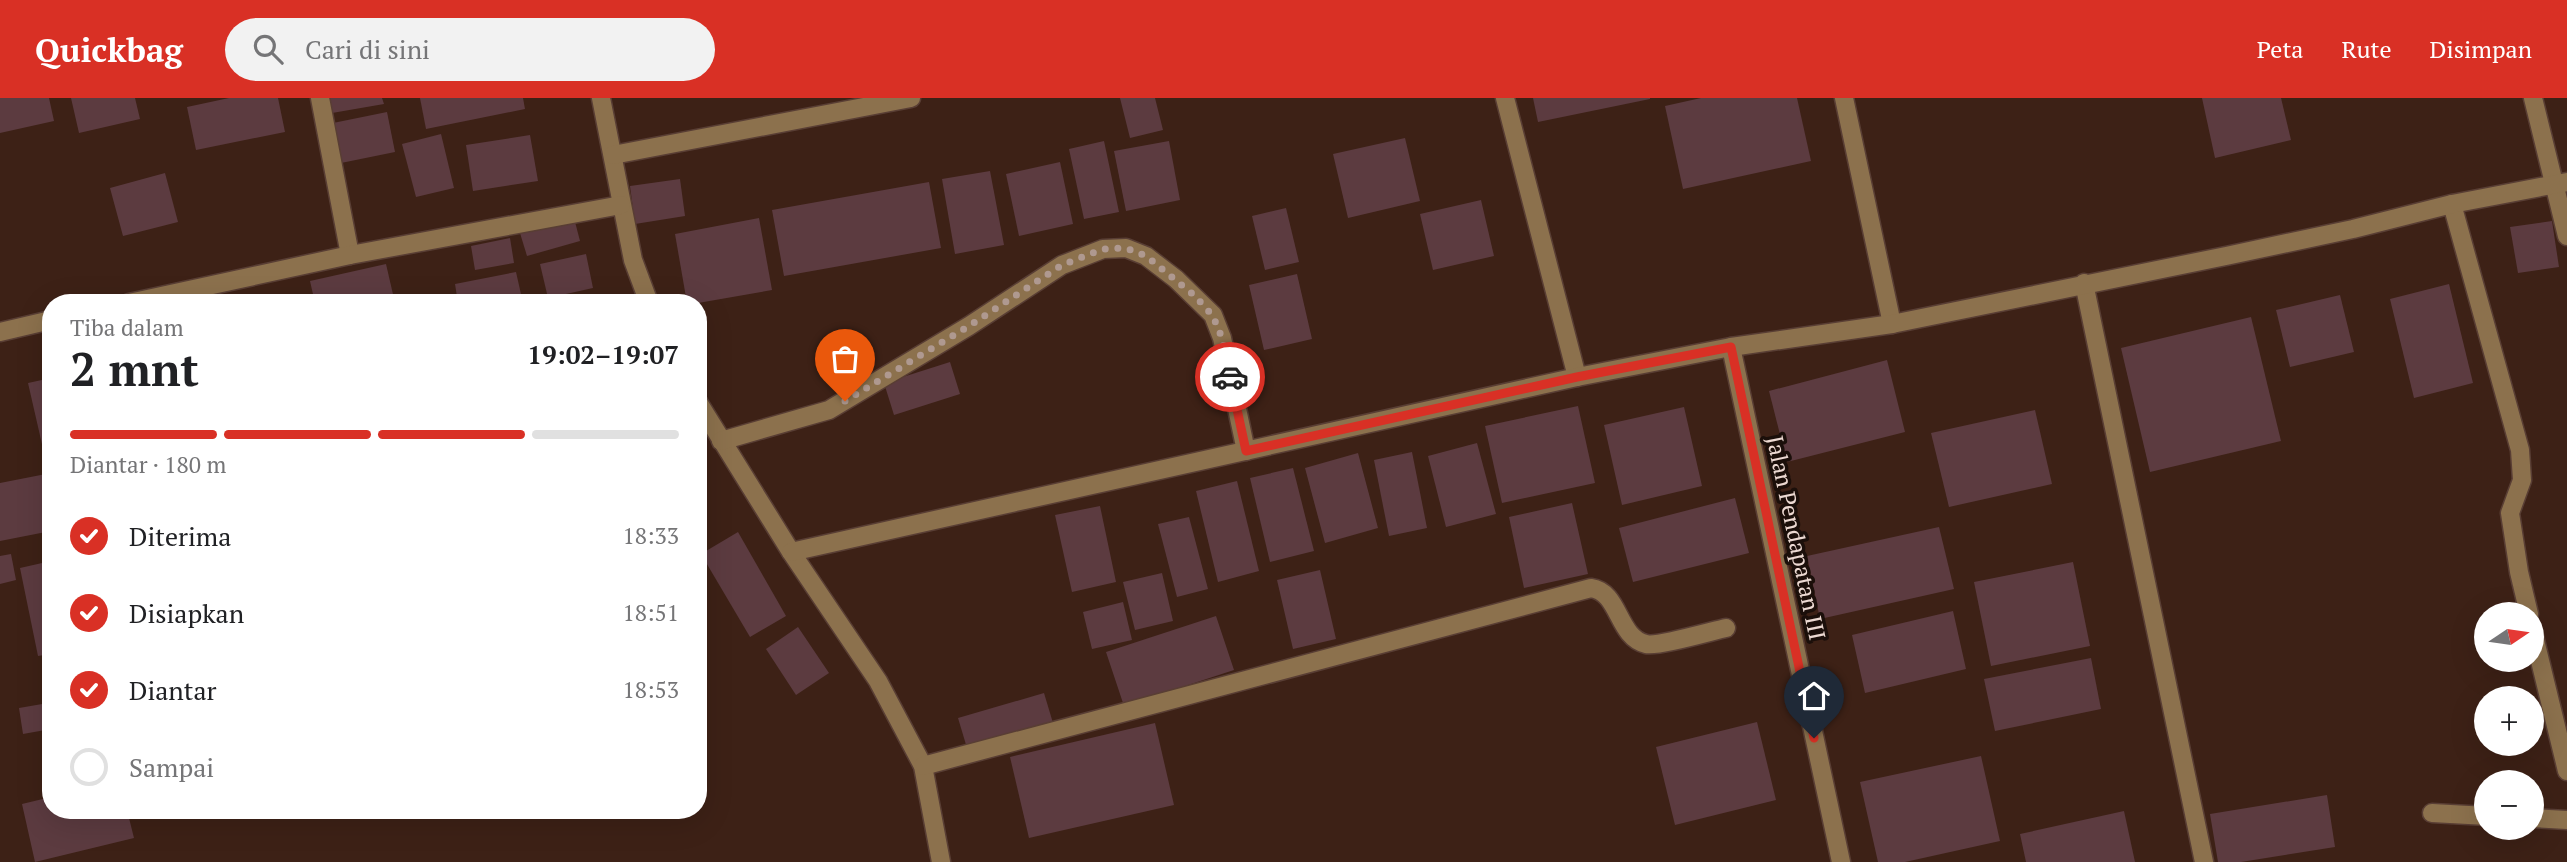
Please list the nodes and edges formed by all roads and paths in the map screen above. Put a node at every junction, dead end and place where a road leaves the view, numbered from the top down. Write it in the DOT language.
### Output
graph roads {
  1 [pos="320,98"];
  2 [pos="601,98"];
  3 [pos="911,98"];
  4 [pos="1505,98"];
  5 [pos="1844,98"];
  6 [pos="2533,98"];
  7 [pos="613,155"];
  8 [pos="2560,183"];
  9 [pos="2452,204"];
  10 [pos="621,205"];
  11 [pos="2567,236"];
  12 [pos="350,256"];
  13 [pos="2084,283"];
  14 [pos="203,294"];
  15 [pos="646,294"];
  16 [pos="42,322"];
  17 [pos="1892,324"];
  18 [pos="0,332"];
  19 [pos="1731,347"];
  20 [pos="1577,377"];
  21 [pos="707,417"];
  22 [pos="721,441"];
  23 [pos="1246,451"];
  24 [pos="791,552"];
  25 [pos="2526,602"];
  26 [pos="1727,628"];
  27 [pos="2543,672"];
  28 [pos="923,766"];
  29 [pos="2567,771"];
  30 [pos="2432,813"];
  31 [pos="2474,815"];
  32 [pos="2544,819"];
  33 [pos="2567,820"];
  34 [pos="941,862"];
  35 [pos="1841,862"];
  36 [pos="2204,862"];
  1 -- 12 [label="street"];
  2 -- 7 [label="street"];
  3 -- 7 [label="street"];
  4 -- 20 [label="street"];
  5 -- 17 [label="street"];
  6 -- 8 [label="street"];
  7 -- 10 [label="street"];
  8 -- 9 [label="street"];
  8 -- 11 [label="street"];
  9 -- 13 [label="street"];
  9 -- 25 [label="street"];
  10 -- 12 [label="street"];
  10 -- 15 [label="street"];
  12 -- 14 [label="street"];
  13 -- 17 [label="street"];
  13 -- 36 [label="street"];
  16 -- 18 [label="street"];
  17 -- 19 [label="street"];
  19 -- 20 [label="street"];
  19 -- 35 [label="street, Jalan Pendapatan III"];
  20 -- 23 [label="street"];
  21 -- 22 [label="street"];
  22 -- 23 [label="street"];
  22 -- 24 [label="street"];
  23 -- 24 [label="street"];
  24 -- 28 [label="street"];
  26 -- 28 [label="street"];
  27 -- 29 [label="street"];
  28 -- 34 [label="street"];
  30 -- 31 [label="street"];
  32 -- 33 [label="street"];
}
